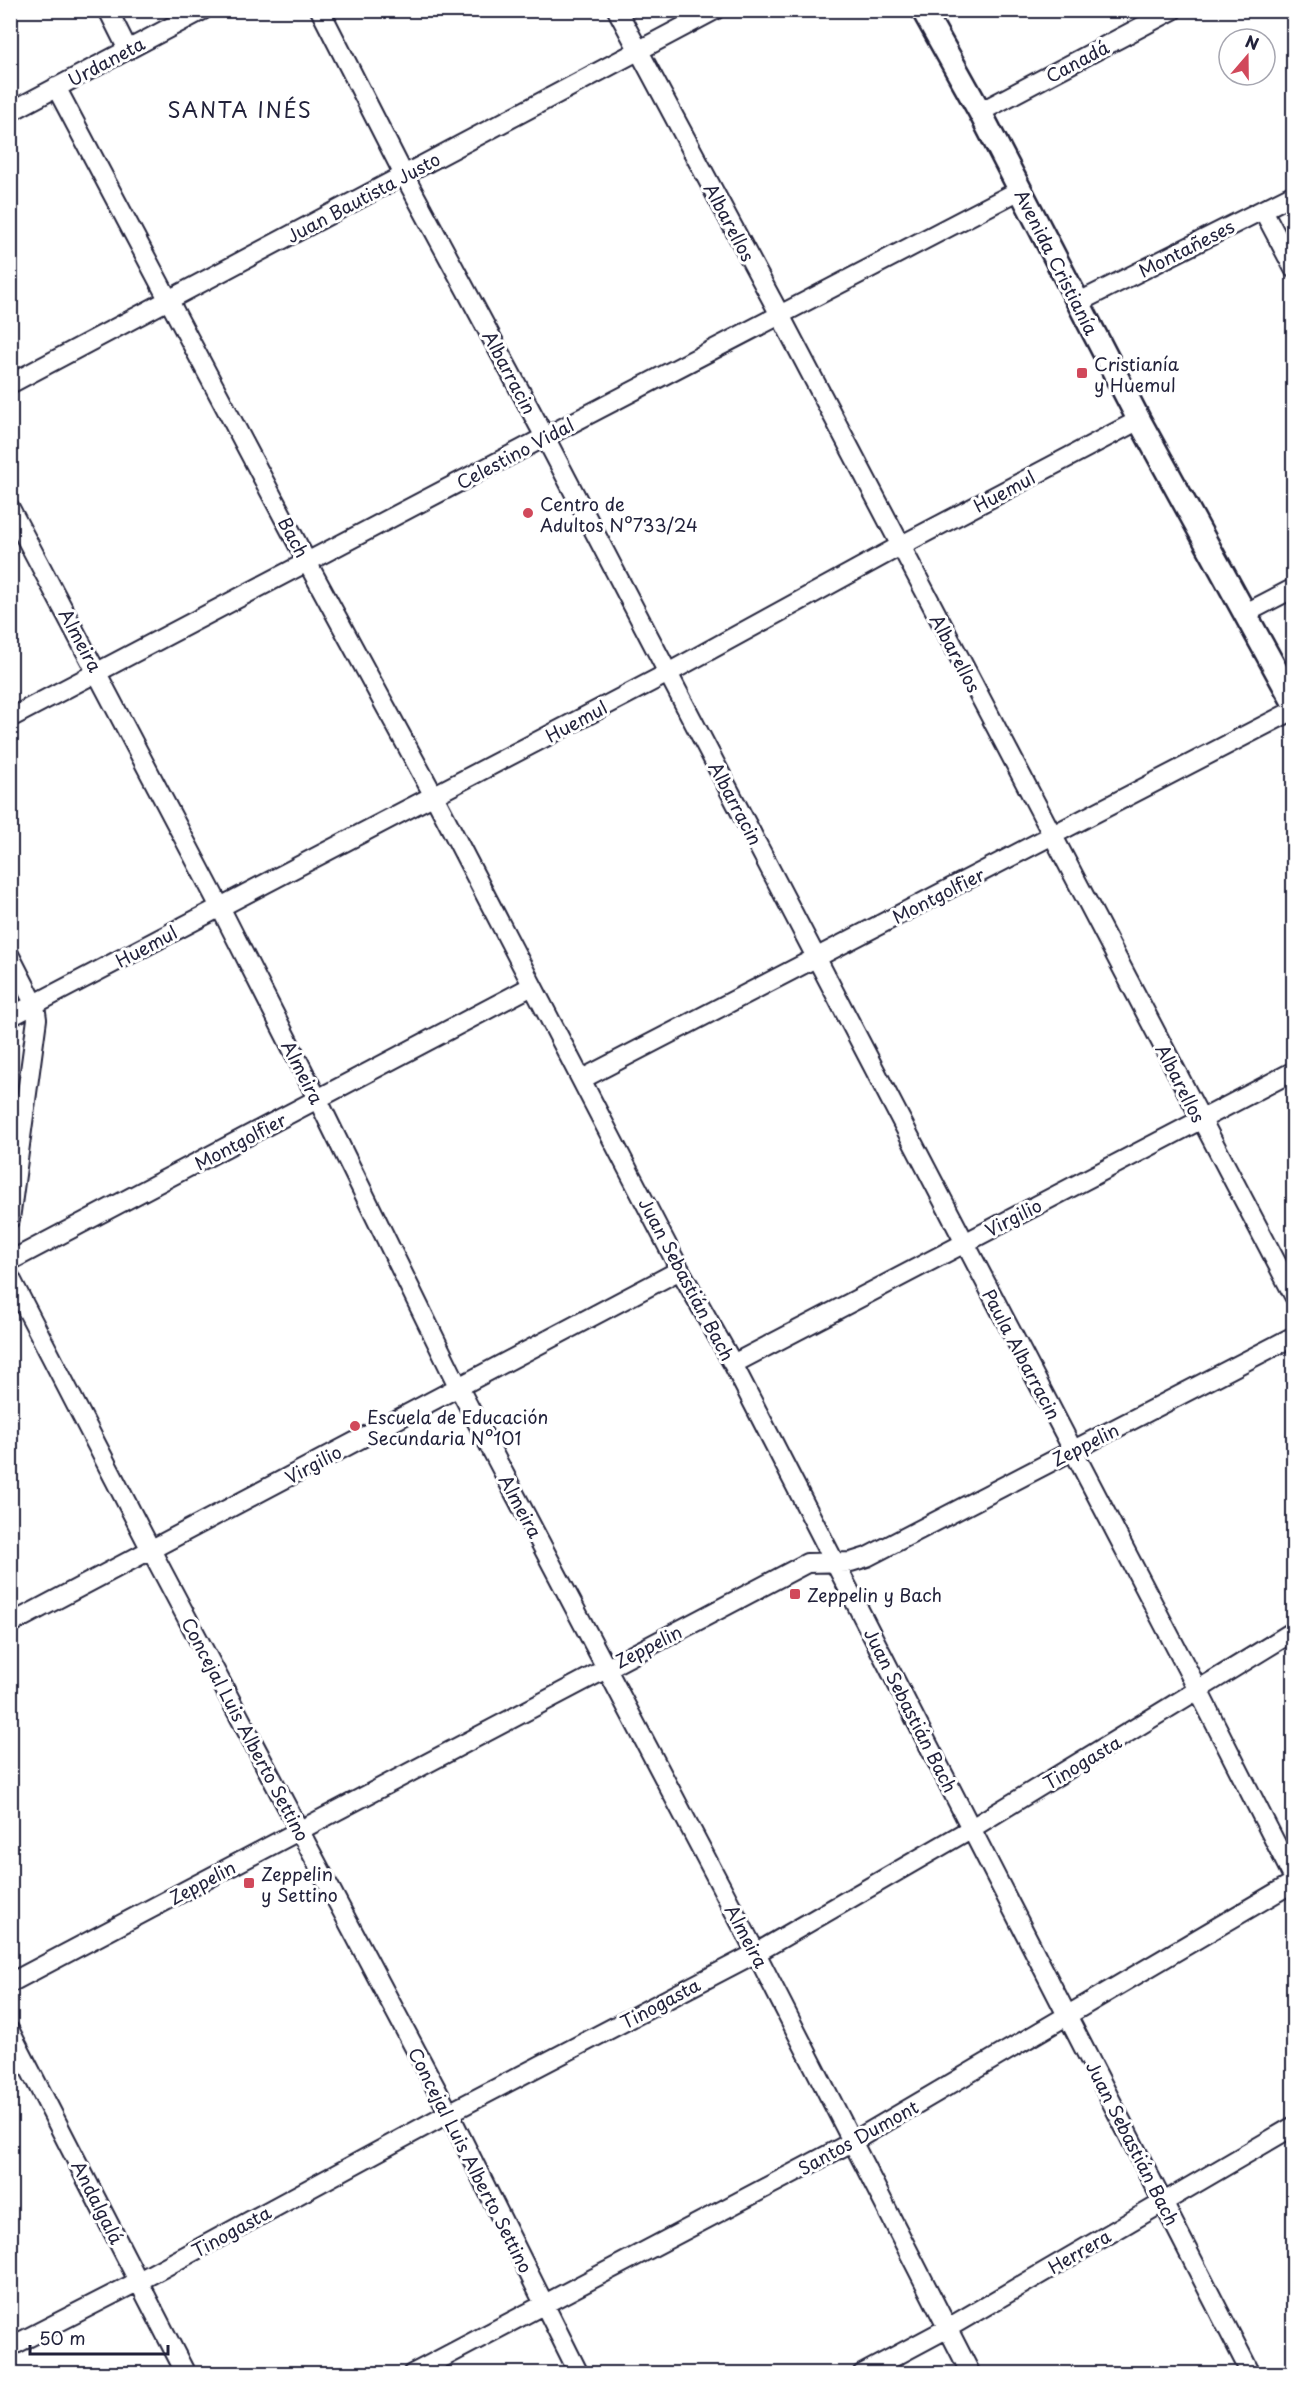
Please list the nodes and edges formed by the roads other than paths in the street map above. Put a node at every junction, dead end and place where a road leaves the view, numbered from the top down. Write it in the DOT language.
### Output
graph roads {
  1 [pos="108,10"];
  2 [pos="203,10"];
  3 [pos="321,10"];
  4 [pos="617,10"];
  5 [pos="716,10"];
  6 [pos="924,10"];
  7 [pos="1173,10"];
  8 [pos="128,50"];
  9 [pos="639,52"];
  10 [pos="56,87"];
  11 [pos="10,112"];
  12 [pos="980,112"];
  13 [pos="404,175"];
  14 [pos="1020,190"];
  15 [pos="1293,194"];
  16 [pos="1263,210"];
  17 [pos="1293,269"];
  18 [pos="170,298"];
  19 [pos="1079,302"];
  20 [pos="780,315"];
  21 [pos="10,384"];
  22 [pos="1139,420"];
  23 [pos="545,437"];
  24 [pos="10,508"];
  25 [pos="900,546"];
  26 [pos="307,562"];
  27 [pos="1293,588"];
  28 [pos="1246,613"];
  29 [pos="98,673"];
  30 [pos="668,673"];
  31 [pos="1293,703"];
  32 [pos="1293,710"];
  33 [pos="10,718"];
  34 [pos="434,796"];
  35 [pos="1053,836"];
  36 [pos="220,907"];
  37 [pos="10,956"];
  38 [pos="817,958"];
  39 [pos="532,986"];
  40 [pos="35,1005"];
  41 [pos="10,1017"];
  42 [pos="1293,1071"];
  43 [pos="582,1079"];
  44 [pos="318,1100"];
  45 [pos="1200,1120"];
  46 [pos="10,1219"];
  47 [pos="963,1242"];
  48 [pos="10,1261"];
  49 [pos="680,1270"];
  50 [pos="10,1277"];
  51 [pos="1293,1296"];
  52 [pos="1293,1336"];
  53 [pos="733,1364"];
  54 [pos="459,1388"];
  55 [pos="1073,1450"];
  56 [pos="151,1550"];
  57 [pos="836,1562"];
  58 [pos="10,1624"];
  59 [pos="1293,1631"];
  60 [pos="606,1668"];
  61 [pos="1198,1690"];
  62 [pos="972,1828"];
  63 [pos="301,1830"];
  64 [pos="1293,1881"];
  65 [pos="756,1953"];
  66 [pos="10,1983"];
  67 [pos="1068,2015"];
  68 [pos="10,2031"];
  69 [pos="449,2113"];
  70 [pos="1293,2126"];
  71 [pos="852,2142"];
  72 [pos="1162,2202"];
  73 [pos="139,2281"];
  74 [pos="544,2304"];
  75 [pos="948,2328"];
  76 [pos="10,2347"];
  77 [pos="186,2373"];
  78 [pos="412,2373"];
  79 [pos="579,2373"];
  80 [pos="862,2373"];
  81 [pos="971,2373"];
  82 [pos="1251,2373"];
  1 -- 8 [label="street"];
  2 -- 8 [label="street, Urdaneta"];
  3 -- 13 [label="street, Albarracin"];
  4 -- 9 [label="street, Albarellos"];
  5 -- 9 [label="street, Juan Bautista Justo"];
  6 -- 12 [label="main road, Avenida Cristianía"];
  7 -- 12 [label="street, Canadá"];
  8 -- 10 [label="street, Urdaneta"];
  9 -- 13 [label="street, Juan Bautista Justo"];
  9 -- 20 [label="street, Albarellos"];
  10 -- 11 [label="street, Urdaneta"];
  10 -- 18 [label="street, Bach"];
  12 -- 14 [label="main road, Avenida Cristianía"];
  13 -- 18 [label="street, Juan Bautista Justo"];
  13 -- 23 [label="street, Albarracin"];
  14 -- 19 [label="main road, Avenida Cristianía"];
  14 -- 20 [label="street, Celestino Vidal"];
  15 -- 16 [label="street, Montañeses"];
  16 -- 17 [label="street"];
  16 -- 19 [label="street, Montañeses"];
  18 -- 21 [label="street, Juan Bautista Justo"];
  18 -- 26 [label="street, Bach"];
  19 -- 22 [label="main road, Avenida Cristianía"];
  20 -- 23 [label="street, Celestino Vidal"];
  20 -- 25 [label="street, Albarellos"];
  22 -- 25 [label="street, Huemul"];
  22 -- 28 [label="main road, Avenida Cristianía"];
  23 -- 26 [label="street, Celestino Vidal"];
  23 -- 30 [label="street, Albarracin"];
  24 -- 29 [label="street, Almeira"];
  25 -- 30 [label="street, Huemul"];
  25 -- 35 [label="street, Albarellos"];
  26 -- 29 [label="street, Celestino Vidal"];
  26 -- 34 [label="street, Bach"];
  27 -- 28 [label="street"];
  28 -- 31 [label="main road, Avenida Cristianía"];
  29 -- 33 [label="street, Celestino Vidal"];
  29 -- 36 [label="street, Almeira"];
  30 -- 34 [label="street, Huemul"];
  30 -- 38 [label="street, Albarracin"];
  32 -- 35 [label="street, Montgolfier"];
  34 -- 36 [label="street, Huemul"];
  34 -- 39 [label="street, Bach"];
  35 -- 38 [label="street, Montgolfier"];
  35 -- 45 [label="street, Albarellos"];
  36 -- 40 [label="street, Huemul"];
  36 -- 44 [label="street, Almeira"];
  37 -- 40 [label="street"];
  38 -- 43 [label="street, Montgolfier"];
  38 -- 47 [label="street, Paula Albarracin"];
  39 -- 43 [label="street, Juan Sebastián Bach"];
  39 -- 44 [label="street, Montgolfier"];
  40 -- 41 [label="street, Huemul"];
  40 -- 46 [label="street"];
  42 -- 45 [label="street, Virgilio"];
  43 -- 49 [label="street, Juan Sebastián Bach"];
  44 -- 48 [label="street, Montgolfier"];
  44 -- 54 [label="street, Almeira"];
  45 -- 47 [label="street, Virgilio"];
  45 -- 51 [label="street, Albarellos"];
  47 -- 53 [label="street, Virgilio"];
  47 -- 55 [label="street, Paula Albarracin"];
  49 -- 53 [label="street, Juan Sebastián Bach"];
  49 -- 54 [label="street, Virgilio"];
  50 -- 56 [label="street, Concejal Luis Alberto Settino"];
  52 -- 55 [label="street, Zeppelin"];
  53 -- 57 [label="street, Juan Sebastián Bach"];
  54 -- 56 [label="street, Virgilio"];
  54 -- 60 [label="street, Almeira"];
  55 -- 57 [label="street, Zeppelin"];
  55 -- 61 [label="street, Paula Albarracin"];
  56 -- 58 [label="street, Virgilio"];
  56 -- 63 [label="street, Concejal Luis Alberto Settino"];
  57 -- 60 [label="street, Zeppelin"];
  57 -- 62 [label="street, Juan Sebastián Bach"];
  59 -- 61 [label="street, Tinogasta"];
  60 -- 63 [label="street, Zeppelin"];
  60 -- 65 [label="street, Almeira"];
  61 -- 62 [label="street, Tinogasta"];
  61 -- 64 [label="street, Paula Albarracin"];
  62 -- 65 [label="street, Tinogasta"];
  62 -- 67 [label="street, Juan Sebastián Bach"];
  63 -- 66 [label="street, Zeppelin"];
  63 -- 69 [label="street, Concejal Luis Alberto Settino"];
  64 -- 67 [label="street, Santos Dumont"];
  65 -- 69 [label="street, Tinogasta"];
  65 -- 71 [label="street, Almeira"];
  67 -- 71 [label="street, Santos Dumont"];
  67 -- 72 [label="street, Juan Sebastián Bach"];
  68 -- 73 [label="street, Andalgalá"];
  69 -- 73 [label="street, Tinogasta"];
  69 -- 74 [label="street, Concejal Luis Alberto Settino"];
  70 -- 72 [label="street, Herrera"];
  71 -- 74 [label="street, Santos Dumont"];
  71 -- 75 [label="street, Almeira"];
  72 -- 75 [label="street, Herrera"];
  72 -- 82 [label="street, Juan Sebastián Bach"];
  73 -- 76 [label="street, Tinogasta"];
  73 -- 77 [label="street, Andalgalá"];
  74 -- 78 [label="street, Santos Dumont"];
  74 -- 79 [label="street, Concejal Luis Alberto Settino"];
  75 -- 80 [label="street, Herrera"];
  75 -- 81 [label="street, Almeira"];
}
